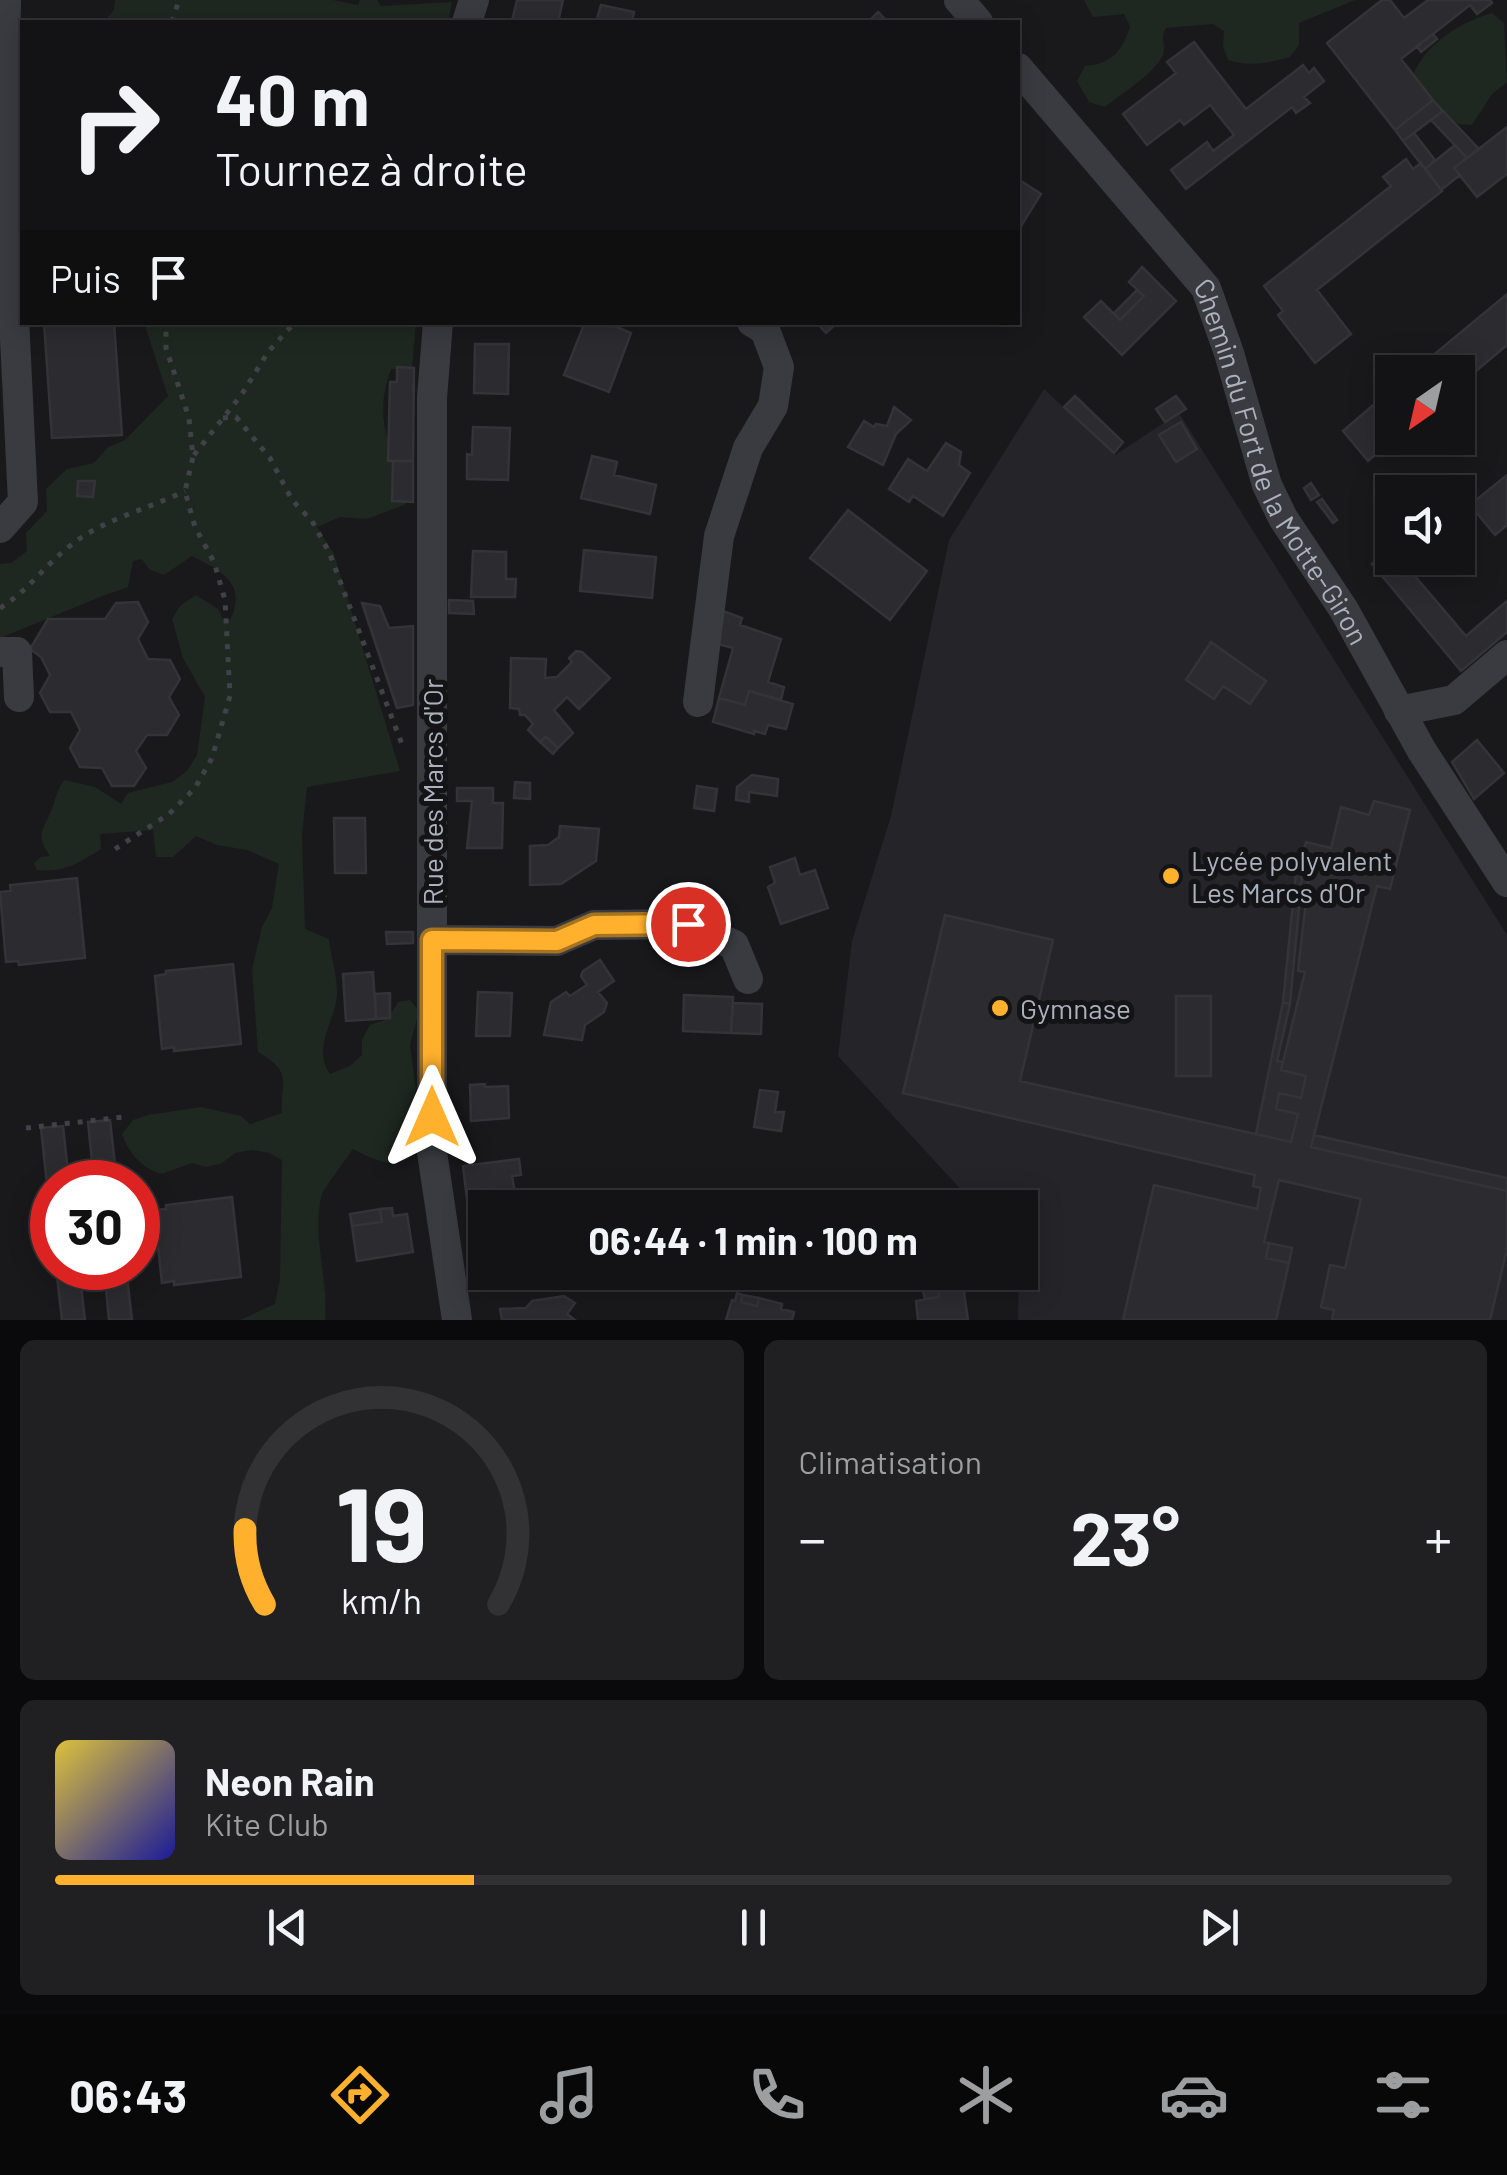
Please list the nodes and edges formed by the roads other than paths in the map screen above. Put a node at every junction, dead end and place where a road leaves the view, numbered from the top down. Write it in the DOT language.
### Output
graph roads {
  1 [pos="6,0"];
  2 [pos="959,0"];
  3 [pos="976,20"];
  4 [pos="1020,70"];
  5 [pos="438,325"];
  6 [pos="757,325"];
  7 [pos="0,528"];
  8 [pos="0,652"];
  9 [pos="1507,655"];
  10 [pos="19,697"];
  11 [pos="698,702"];
  12 [pos="1399,711"];
  13 [pos="1507,882"];
  14 [pos="432,940"];
  15 [pos="748,979"];
  16 [pos="457,1320"];
  1 -- 7 [label="street"];
  2 -- 3 [label="street"];
  4 -- 12 [label="street, Chemin du Fort de la Motte-Giron"];
  5 -- 14 [label="street, Rue des Marcs d'Or"];
  6 -- 11 [label="street"];
  8 -- 10 [label="street"];
  9 -- 12 [label="street"];
  12 -- 13 [label="street, Chemin du Fort de la Motte-Giron"];
  14 -- 15 [label="street"];
  14 -- 16 [label="street, Rue des Marcs d'Or"];
}
